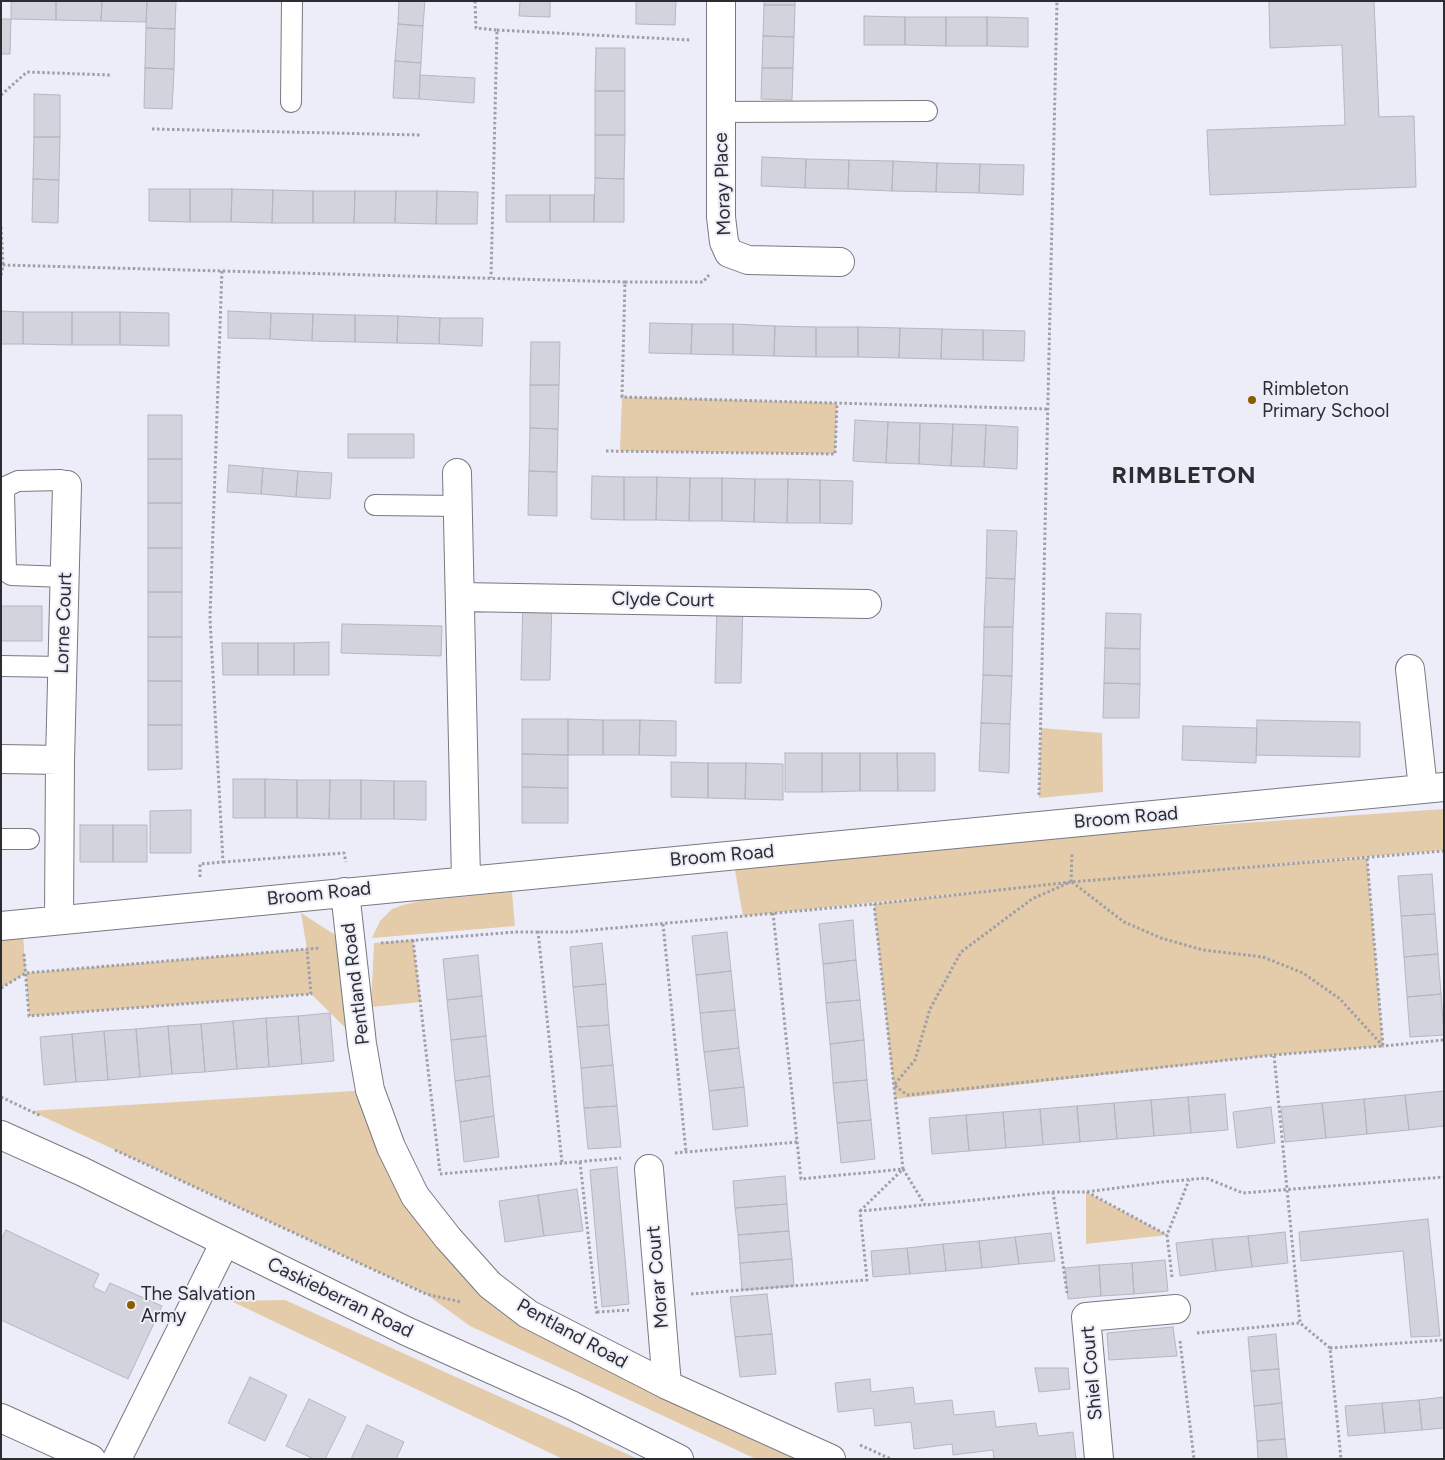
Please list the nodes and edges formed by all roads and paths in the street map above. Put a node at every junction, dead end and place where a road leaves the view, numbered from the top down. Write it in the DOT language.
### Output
graph roads {
  1 [pos="292,1"];
  2 [pos="475,1"];
  3 [pos="722,1"];
  4 [pos="1057,1"];
  5 [pos="497,30"];
  6 [pos="721,41"];
  7 [pos="110,75"];
  8 [pos="1,95"];
  9 [pos="291,102"];
  10 [pos="927,111"];
  11 [pos="721,112"];
  12 [pos="152,129"];
  13 [pos="421,135"];
  14 [pos="1,227"];
  15 [pos="729,252"];
  16 [pos="840,262"];
  17 [pos="2,264"];
  18 [pos="222,269"];
  19 [pos="2,274"];
  20 [pos="491,278"];
  21 [pos="625,282"];
  22 [pos="837,404"];
  23 [pos="1048,409"];
  24 [pos="606,451"];
  25 [pos="457,473"];
  26 [pos="67,485"];
  27 [pos="375,505"];
  28 [pos="459,506"];
  29 [pos="65,577"];
  30 [pos="460,597"];
  31 [pos="867,604"];
  32 [pos="1,666"];
  33 [pos="62,667"];
  34 [pos="1410,669"];
  35 [pos="1,759"];
  36 [pos="60,760"];
  37 [pos="1433,788"];
  38 [pos="1039,826"];
  39 [pos="1,839"];
  40 [pos="29,839"];
  41 [pos="1444,851"];
  42 [pos="1368,858"];
  43 [pos="223,862"];
  44 [pos="466,880"];
  45 [pos="1071,882"];
  46 [pos="347,891"];
  47 [pos="874,904"];
  48 [pos="201,905"];
  49 [pos="773,914"];
  50 [pos="59,919"];
  51 [pos="12,924"];
  52 [pos="663,924"];
  53 [pos="538,931"];
  54 [pos="413,940"];
  55 [pos="351,945"];
  56 [pos="307,949"];
  57 [pos="26,973"];
  58 [pos="1,988"];
  59 [pos="1444,1040"];
  60 [pos="1383,1046"];
  61 [pos="1274,1055"];
  62 [pos="894,1085"];
  63 [pos="1,1097"];
  64 [pos="49,1119"];
  65 [pos="1,1135"];
  66 [pos="111,1148"];
  67 [pos="686,1152"];
  68 [pos="580,1162"];
  69 [pos="562,1163"];
  70 [pos="903,1168"];
  71 [pos="649,1170"];
  72 [pos="1444,1178"];
  73 [pos="441,1183"];
  74 [pos="1286,1190"];
  75 [pos="1086,1192"];
  76 [pos="925,1204"];
  77 [pos="860,1211"];
  78 [pos="1167,1235"];
  79 [pos="225,1242"];
  80 [pos="687,1295"];
  81 [pos="470,1304"];
  82 [pos="1176,1309"];
  83 [pos="598,1319"];
  84 [pos="1300,1323"];
  85 [pos="1188,1334"];
  86 [pos="1444,1340"];
  87 [pos="1330,1348"];
  88 [pos="667,1385"];
  89 [pos="1,1418"];
  90 [pos="855,1443"];
  91 [pos="91,1459"];
  92 [pos="117,1459"];
  93 [pos="680,1459"];
  94 [pos="832,1459"];
  95 [pos="891,1459"];
  96 [pos="1100,1459"];
  97 [pos="1341,1459"];
  1 -- 9 [label="lane"];
  2 -- 5 [label="path"];
  3 -- 6 [label="street, Moray Place"];
  4 -- 23 [label="path"];
  5 -- 6 [label="path"];
  5 -- 20 [label="path"];
  6 -- 11 [label="street, Moray Place"];
  7 -- 8 [label="path"];
  10 -- 11 [label="lane"];
  11 -- 15 [label="street, Moray Place"];
  12 -- 13 [label="path"];
  14 -- 17 [label="path"];
  15 -- 16 [label="street, Moray Place"];
  15 -- 21 [label="path"];
  17 -- 18 [label="path"];
  17 -- 19 [label="path"];
  18 -- 20 [label="path"];
  18 -- 43 [label="path"];
  20 -- 21 [label="path"];
  21 -- 22 [label="path"];
  22 -- 23 [label="path"];
  22 -- 24 [label="path"];
  23 -- 38 [label="path"];
  25 -- 28 [label="street"];
  26 -- 29 [label="street, Lorne Court"];
  26 -- 29 [label="lane"];
  27 -- 28 [label="lane"];
  28 -- 30 [label="street"];
  29 -- 33 [label="street, Lorne Court"];
  30 -- 31 [label="street, Clyde Court"];
  30 -- 44 [label="street"];
  32 -- 33 [label="lane"];
  33 -- 36 [label="street, Lorne Court"];
  34 -- 37 [label="street"];
  35 -- 36 [label="street"];
  36 -- 50 [label="street, Lorne Court"];
  37 -- 38 [label="street, Broom Road"];
  38 -- 44 [label="street, Broom Road"];
  39 -- 40 [label="lane"];
  41 -- 42 [label="path"];
  42 -- 45 [label="path"];
  42 -- 60 [label="path"];
  43 -- 46 [label="path"];
  43 -- 48 [label="path"];
  44 -- 46 [label="street, Broom Road"];
  45 -- 47 [label="path"];
  45 -- 60 [label="path"];
  45 -- 62 [label="path"];
  46 -- 48 [label="street, Broom Road"];
  46 -- 55 [label="street, Pentland Road"];
  47 -- 49 [label="path"];
  47 -- 62 [label="path"];
  48 -- 50 [label="street, Broom Road"];
  49 -- 52 [label="path"];
  49 -- 70 [label="path"];
  50 -- 51 [label="street, Broom Road"];
  51 -- 57 [label="path"];
  52 -- 53 [label="path"];
  52 -- 67 [label="path"];
  53 -- 54 [label="path"];
  53 -- 69 [label="path"];
  54 -- 55 [label="path"];
  54 -- 73 [label="path"];
  55 -- 56 [label="path"];
  55 -- 88 [label="street, Pentland Road"];
  56 -- 57 [label="path"];
  56 -- 57 [label="path"];
  57 -- 58 [label="path"];
  59 -- 60 [label="path"];
  60 -- 61 [label="path"];
  61 -- 62 [label="path"];
  61 -- 74 [label="path"];
  62 -- 70 [label="path"];
  63 -- 64 [label="path"];
  65 -- 79 [label="street, Caskieberran Road"];
  66 -- 81 [label="path"];
  68 -- 83 [label="path"];
  70 -- 76 [label="path"];
  70 -- 77 [label="path"];
  71 -- 88 [label="street, Morar Court"];
  72 -- 74 [label="path"];
  74 -- 75 [label="path"];
  74 -- 84 [label="path"];
  75 -- 76 [label="path"];
  75 -- 78 [label="path"];
  76 -- 77 [label="path"];
  77 -- 80 [label="path"];
  79 -- 92 [label="street"];
  79 -- 93 [label="street, Caskieberran Road"];
  82 -- 96 [label="street, Shiel Court"];
  84 -- 85 [label="path"];
  84 -- 87 [label="path"];
  86 -- 87 [label="path"];
  87 -- 97 [label="path"];
  88 -- 94 [label="street, Pentland Road"];
  89 -- 91 [label="street"];
  90 -- 95 [label="path"];
}
